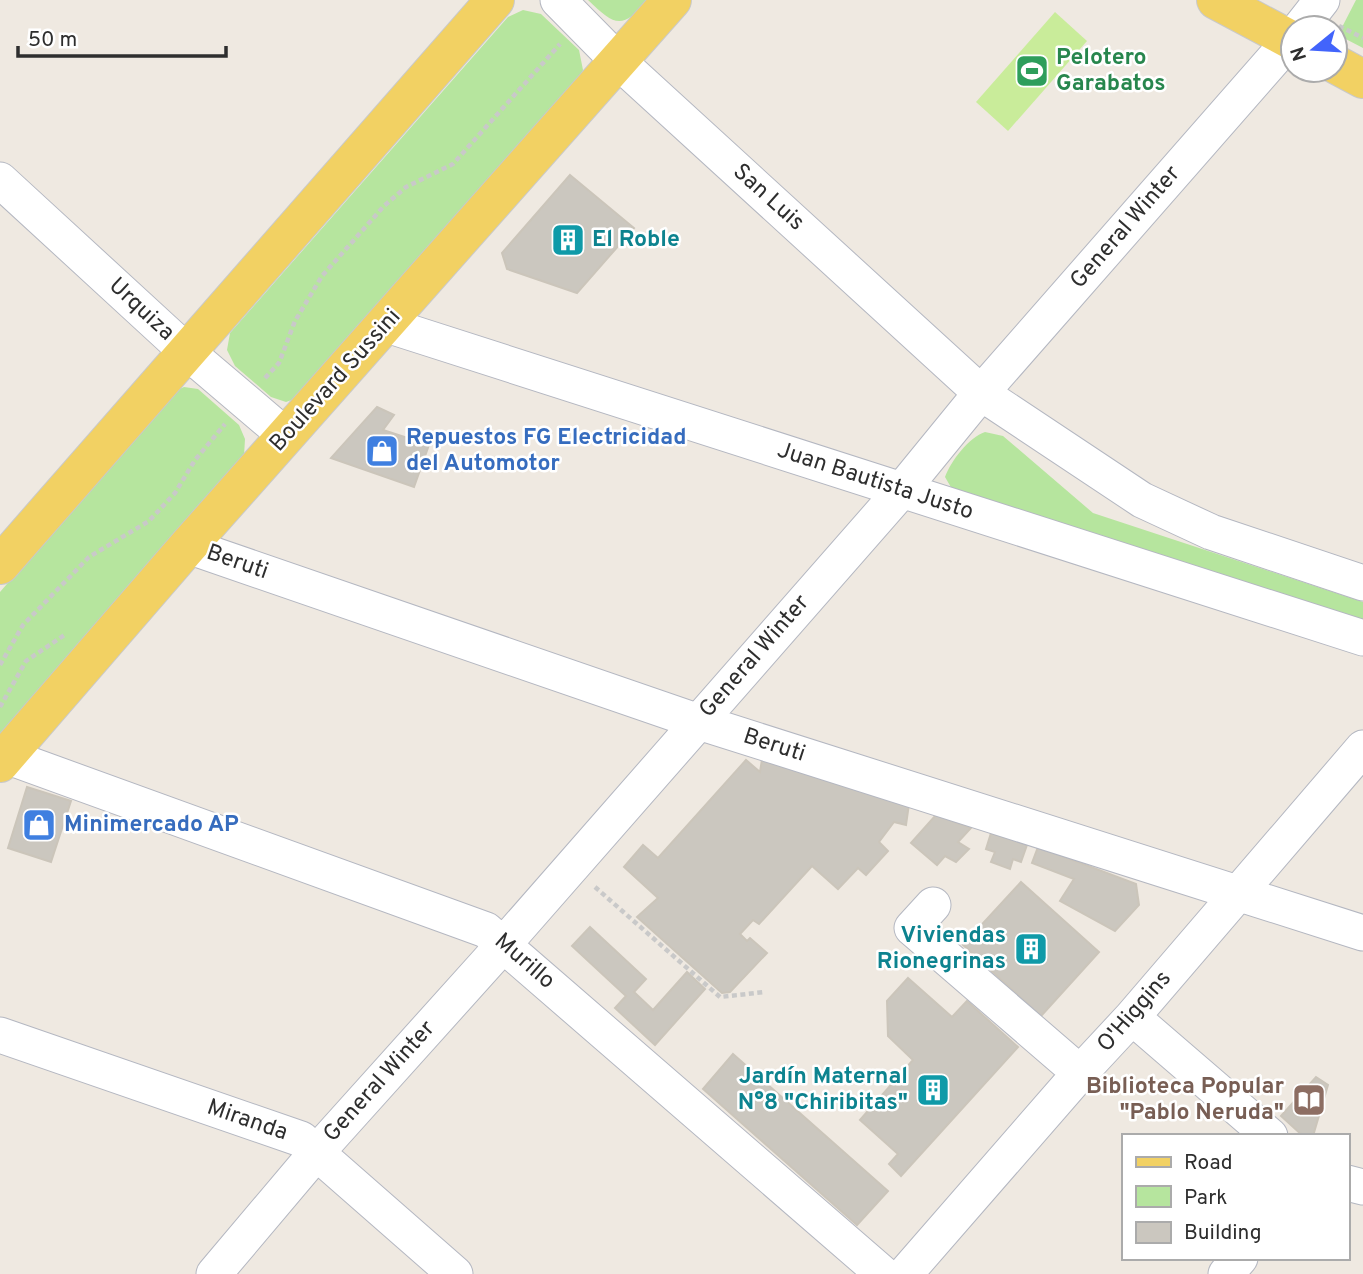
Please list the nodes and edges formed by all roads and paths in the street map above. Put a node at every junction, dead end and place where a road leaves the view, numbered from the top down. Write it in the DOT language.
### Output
graph roads {
  1 [pos="495,0"];
  2 [pos="672,0"];
  3 [pos="1216,0"];
  4 [pos="1322,0"];
  5 [pos="568,11"];
  6 [pos="1311,14"];
  7 [pos="1279,30"];
  8 [pos="1279,54"];
  9 [pos="619,62"];
  10 [pos="0,180"];
  11 [pos="387,325"];
  12 [pos="186,351"];
  13 [pos="981,393"];
  14 [pos="244,401"];
  15 [pos="286,436"];
  16 [pos="901,491"];
  17 [pos="188,547"];
  18 [pos="0,565"];
  19 [pos="1363,583"];
  20 [pos="1363,638"];
  21 [pos="0,666"];
  22 [pos="699,722"];
  23 [pos="1363,748"];
  24 [pos="3,760"];
  25 [pos="571,866"];
  26 [pos="1237,893"];
  27 [pos="933,905"];
  28 [pos="1363,933"];
  29 [pos="504,944"];
  30 [pos="765,992"];
  31 [pos="1132,1017"];
  32 [pos="0,1035"];
  33 [pos="1080,1073"];
  34 [pos="1268,1134"];
  35 [pos="317,1152"];
  36 [pos="1238,1260"];
  37 [pos="214,1274"];
  38 [pos="455,1274"];
  39 [pos="883,1274"];
  40 [pos="905,1274"];
  41 [pos="1226,1274"];
  1 -- 12 [label="main road"];
  2 -- 9 [label="main road, Boulevard Sussini"];
  3 -- 7 [label="main road"];
  4 -- 6 [label="street, General Winter"];
  5 -- 9 [label="street, San Luis"];
  5 -- 14 [label="path"];
  8 -- 13 [label="street, General Winter"];
  9 -- 11 [label="main road, Boulevard Sussini"];
  9 -- 13 [label="street, San Luis"];
  10 -- 12 [label="street, Urquiza"];
  11 -- 15 [label="main road, Boulevard Sussini"];
  11 -- 16 [label="street, Juan Bautista Justo"];
  12 -- 14 [label="street, Urquiza"];
  12 -- 18 [label="main road"];
  13 -- 16 [label="street, General Winter"];
  13 -- 19 [label="street"];
  14 -- 15 [label="street, Urquiza"];
  14 -- 21 [label="path"];
  15 -- 17 [label="main road, Boulevard Sussini"];
  16 -- 20 [label="street, Juan Bautista Justo"];
  16 -- 22 [label="street, General Winter"];
  17 -- 22 [label="street, Beruti"];
  17 -- 24 [label="main road, Boulevard Sussini"];
  22 -- 25 [label="street, General Winter"];
  22 -- 26 [label="street, Beruti"];
  23 -- 26 [label="street, O'Higgins"];
  24 -- 29 [label="street, Murillo"];
  25 -- 29 [label="street, General Winter"];
  25 -- 30 [label="path"];
  26 -- 28 [label="street, Beruti"];
  26 -- 31 [label="street, O'Higgins"];
  27 -- 33 [label="street"];
  29 -- 35 [label="street, General Winter"];
  29 -- 39 [label="street, Murillo"];
  31 -- 33 [label="street, O'Higgins"];
  31 -- 34 [label="street"];
  32 -- 35 [label="street, Miranda"];
  33 -- 40 [label="street, O'Higgins"];
  35 -- 37 [label="street, General Winter"];
  35 -- 38 [label="street, Miranda"];
  36 -- 41 [label="street"];
}
